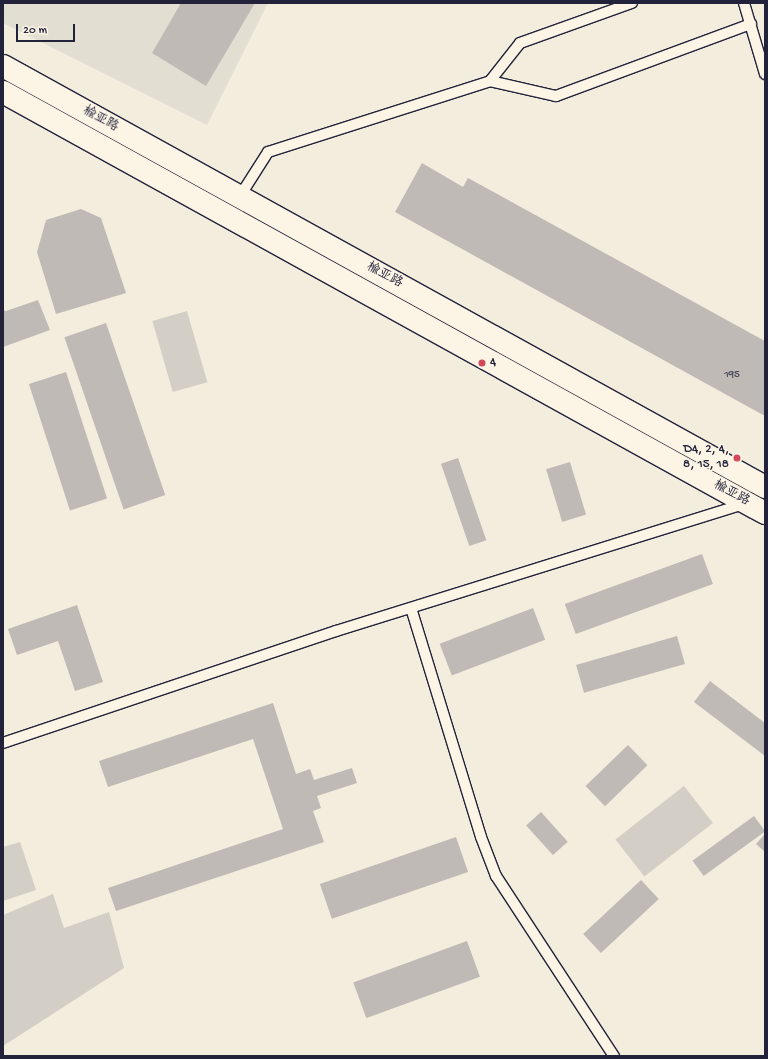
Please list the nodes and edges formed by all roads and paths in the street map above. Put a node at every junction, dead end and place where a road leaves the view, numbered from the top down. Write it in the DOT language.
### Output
graph roads {
  1 [pos="632,3"];
  2 [pos="744,3"];
  3 [pos="751,24"];
  4 [pos="3,66"];
  5 [pos="765,74"];
  6 [pos="490,81"];
  7 [pos="3,92"];
  8 [pos="240,196"];
  9 [pos="765,487"];
  10 [pos="756,508"];
  11 [pos="411,608"];
  12 [pos="3,743"];
  13 [pos="614,1056"];
  1 -- 6 [label="lane"];
  2 -- 3 [label="lane"];
  3 -- 5 [label="lane"];
  3 -- 6 [label="lane"];
  4 -- 8 [label="highway, 榆亚路"];
  6 -- 8 [label="lane"];
  7 -- 10 [label="highway, 榆亚路"];
  8 -- 9 [label="highway, 榆亚路"];
  10 -- 11 [label="lane"];
  11 -- 12 [label="lane"];
  11 -- 13 [label="lane"];
}
